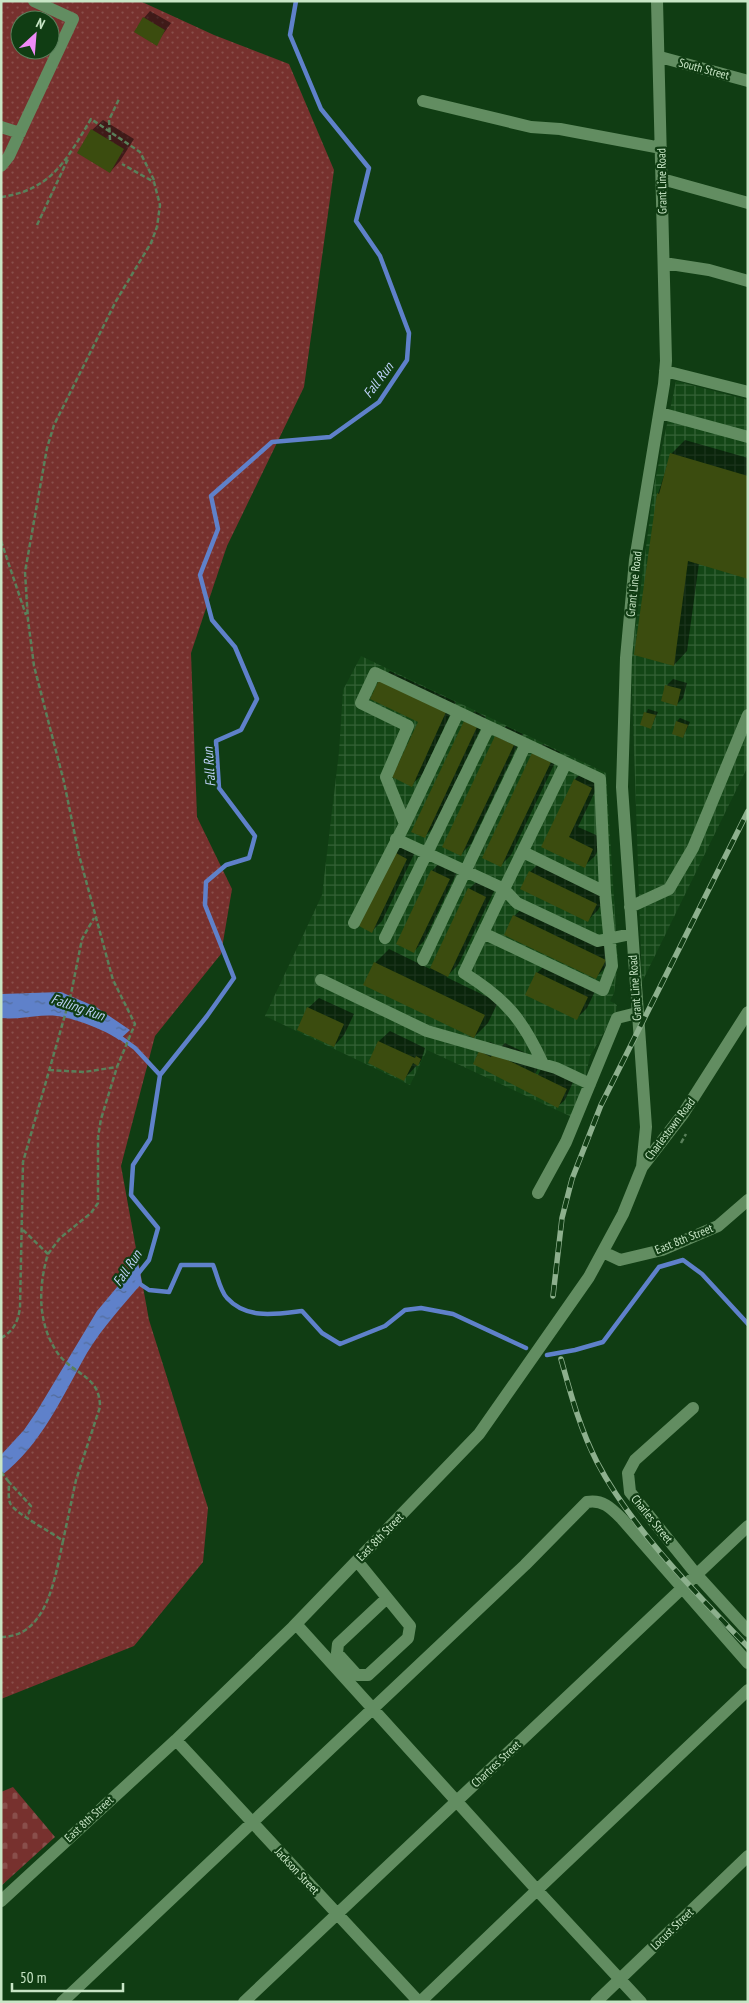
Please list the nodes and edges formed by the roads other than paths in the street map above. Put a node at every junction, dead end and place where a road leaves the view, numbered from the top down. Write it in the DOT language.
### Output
graph roads {
  1 [pos="34,1"];
  2 [pos="657,1"];
  3 [pos="660,57"];
  4 [pos="748,81"];
  5 [pos="423,101"];
  6 [pos="1,127"];
  7 [pos="20,133"];
  8 [pos="662,148"];
  9 [pos="1,166"];
  10 [pos="662,179"];
  11 [pos="748,203"];
  12 [pos="664,263"];
  13 [pos="748,281"];
  14 [pos="665,371"];
  15 [pos="748,392"];
  16 [pos="660,414"];
  17 [pos="748,436"];
  18 [pos="458,713"];
  19 [pos="748,715"];
  20 [pos="489,727"];
  21 [pos="526,744"];
  22 [pos="566,763"];
  23 [pos="405,824"];
  24 [pos="396,839"];
  25 [pos="523,852"];
  26 [pos="427,853"];
  27 [pos="466,871"];
  28 [pos="504,889"];
  29 [pos="605,892"];
  30 [pos="630,907"];
  31 [pos="354,923"];
  32 [pos="483,934"];
  33 [pos="631,934"];
  34 [pos="385,938"];
  35 [pos="609,938"];
  36 [pos="423,960"];
  37 [pos="321,980"];
  38 [pos="748,1012"];
  39 [pos="637,1013"];
  40 [pos="543,1064"];
  41 [pos="590,1084"];
  42 [pos="642,1167"];
  43 [pos="538,1193"];
  44 [pos="748,1200"];
  45 [pos="603,1252"];
  46 [pos="693,1408"];
  47 [pos="748,1526"];
  48 [pos="357,1561"];
  49 [pos="696,1574"];
  50 [pos="682,1588"];
  51 [pos="387,1598"];
  52 [pos="296,1624"];
  53 [pos="748,1631"];
  54 [pos="748,1663"];
  55 [pos="748,1690"];
  56 [pos="372,1708"];
  57 [pos="176,1740"];
  58 [pos="457,1800"];
  59 [pos="252,1822"];
  60 [pos="748,1856"];
  61 [pos="537,1890"];
  62 [pos="1,1901"];
  63 [pos="337,1914"];
  64 [pos="620,1979"];
  65 [pos="62,2002"];
  66 [pos="244,2002"];
  67 [pos="420,2002"];
  68 [pos="596,2002"];
  69 [pos="640,2002"];
  1 -- 7 [label="street"];
  2 -- 3 [label="street, Grant Line Road"];
  3 -- 4 [label="street, South Street"];
  3 -- 8 [label="street, Grant Line Road"];
  5 -- 8 [label="street"];
  6 -- 7 [label="street"];
  7 -- 9 [label="street"];
  8 -- 10 [label="street, Grant Line Road"];
  10 -- 11 [label="street"];
  10 -- 12 [label="street, Grant Line Road"];
  12 -- 13 [label="street"];
  12 -- 14 [label="street, Grant Line Road"];
  14 -- 15 [label="street"];
  14 -- 16 [label="street, Grant Line Road"];
  16 -- 17 [label="street"];
  16 -- 30 [label="street, Grant Line Road"];
  18 -- 20 [label="street"];
  18 -- 23 [label="street"];
  18 -- 23 [label="street"];
  19 -- 30 [label="street"];
  20 -- 21 [label="street"];
  20 -- 26 [label="street"];
  21 -- 22 [label="street"];
  21 -- 27 [label="street"];
  22 -- 25 [label="street"];
  22 -- 29 [label="street"];
  23 -- 24 [label="street"];
  24 -- 26 [label="street"];
  24 -- 31 [label="street"];
  25 -- 28 [label="street"];
  25 -- 29 [label="street"];
  26 -- 27 [label="street"];
  26 -- 34 [label="street"];
  27 -- 28 [label="street"];
  27 -- 36 [label="street"];
  28 -- 32 [label="street"];
  28 -- 35 [label="street"];
  29 -- 35 [label="street"];
  30 -- 33 [label="street, Grant Line Road"];
  32 -- 35 [label="street"];
  32 -- 40 [label="street"];
  33 -- 35 [label="street"];
  33 -- 39 [label="street, Grant Line Road"];
  37 -- 40 [label="street"];
  38 -- 42 [label="street, Charlestown Road"];
  39 -- 41 [label="street"];
  39 -- 42 [label="street, Grant Line Road"];
  40 -- 41 [label="street"];
  41 -- 43 [label="street"];
  42 -- 45 [label="street, Charlestown Road"];
  44 -- 45 [label="street, East 8th Street"];
  45 -- 48 [label="street, East 8th Street"];
  46 -- 49 [label="street, Charles Street"];
  47 -- 49 [label="street, Chartres Street"];
  48 -- 51 [label="street"];
  48 -- 52 [label="street, East 8th Street"];
  49 -- 50 [label="street, Chartres Street"];
  49 -- 53 [label="street, Charles Street"];
  50 -- 54 [label="street"];
  50 -- 56 [label="street"];
  50 -- 58 [label="street, Chartres Street"];
  51 -- 51 [label="street"];
  52 -- 56 [label="street"];
  52 -- 57 [label="street, East 8th Street"];
  55 -- 61 [label="street"];
  56 -- 58 [label="street"];
  56 -- 59 [label="street"];
  57 -- 59 [label="street, Jackson Street"];
  57 -- 62 [label="street, East 8th Street"];
  58 -- 61 [label="street"];
  58 -- 63 [label="street, Chartres Street"];
  59 -- 63 [label="street, Jackson Street"];
  59 -- 65 [label="street"];
  60 -- 64 [label="street, Locust Street"];
  61 -- 64 [label="street"];
  61 -- 67 [label="street"];
  63 -- 66 [label="street, Chartres Street"];
  63 -- 67 [label="street, Jackson Street"];
  64 -- 68 [label="street, Locust Street"];
  64 -- 69 [label="street"];
}
